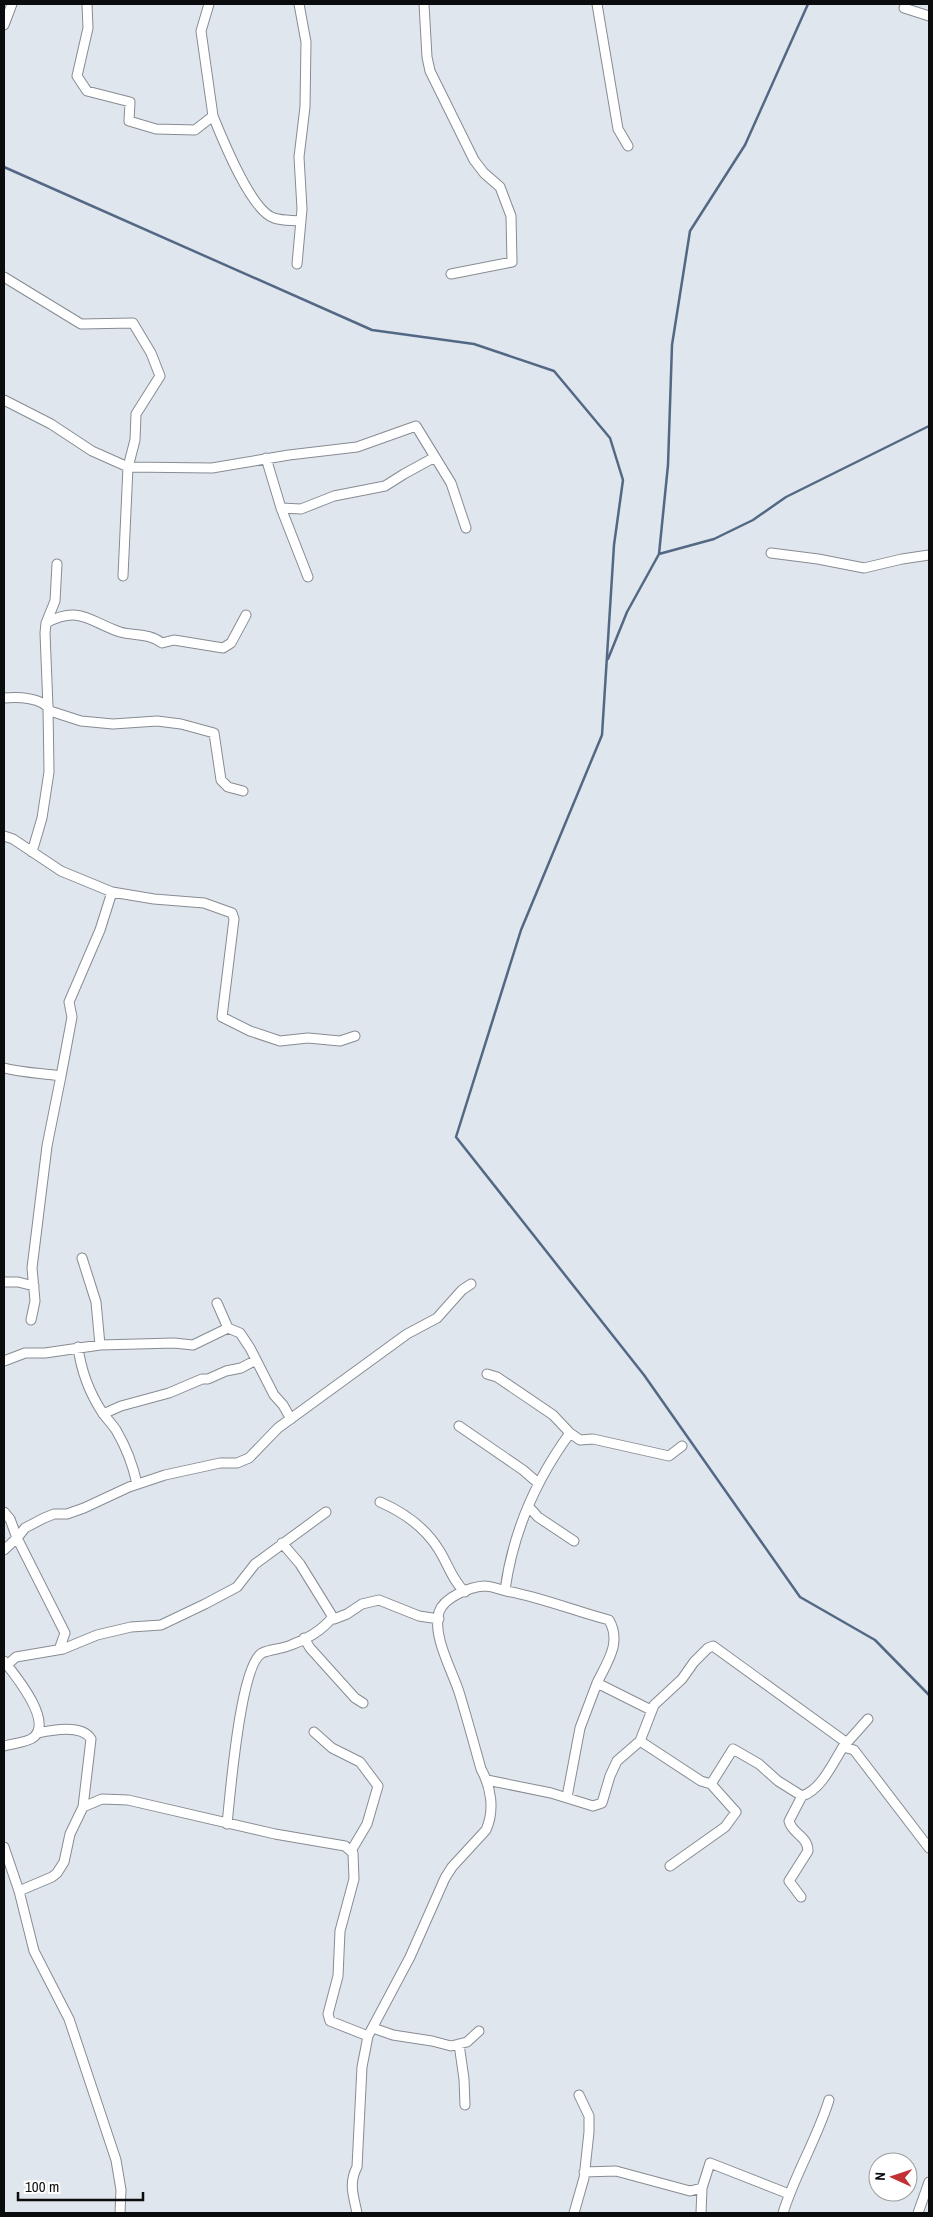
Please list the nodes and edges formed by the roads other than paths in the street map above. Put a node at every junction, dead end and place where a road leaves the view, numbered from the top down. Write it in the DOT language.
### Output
graph roads {
  1 [pos="12,4"];
  2 [pos="87,4"];
  3 [pos="209,4"];
  4 [pos="300,4"];
  5 [pos="424,4"];
  6 [pos="597,4"];
  7 [pos="904,8"];
  8 [pos="929,16"];
  9 [pos="4,25"];
  10 [pos="213,116"];
  11 [pos="628,146"];
  12 [pos="301,221"];
  13 [pos="297,264"];
  14 [pos="451,274"];
  15 [pos="4,277"];
  16 [pos="4,399"];
  17 [pos="266,458"];
  18 [pos="435,458"];
  19 [pos="128,468"];
  20 [pos="281,508"];
  21 [pos="466,528"];
  22 [pos="771,553"];
  23 [pos="929,555"];
  24 [pos="57,564"];
  25 [pos="123,576"];
  26 [pos="308,577"];
  27 [pos="246,615"];
  28 [pos="46,623"];
  29 [pos="4,698"];
  30 [pos="48,707"];
  31 [pos="243,791"];
  32 [pos="4,836"];
  33 [pos="32,852"];
  34 [pos="112,892"];
  35 [pos="355,1036"];
  36 [pos="4,1068"];
  37 [pos="61,1076"];
  38 [pos="82,1258"];
  39 [pos="4,1282"];
  40 [pos="471,1284"];
  41 [pos="34,1286"];
  42 [pos="217,1303"];
  43 [pos="31,1320"];
  44 [pos="228,1328"];
  45 [pos="100,1345"];
  46 [pos="78,1347"];
  47 [pos="256,1360"];
  48 [pos="4,1361"];
  49 [pos="486,1374"];
  50 [pos="103,1414"];
  51 [pos="291,1419"];
  52 [pos="459,1426"];
  53 [pos="570,1433"];
  54 [pos="682,1446"];
  55 [pos="538,1483"];
  56 [pos="137,1484"];
  57 [pos="380,1502"];
  58 [pos="528,1506"];
  59 [pos="4,1512"];
  60 [pos="326,1512"];
  61 [pos="17,1538"];
  62 [pos="574,1541"];
  63 [pos="282,1543"];
  64 [pos="4,1550"];
  65 [pos="505,1590"];
  66 [pos="465,1592"];
  67 [pos="332,1618"];
  68 [pos="439,1619"];
  69 [pos="304,1638"];
  70 [pos="63,1650"];
  71 [pos="6,1667"];
  72 [pos="597,1683"];
  73 [pos="363,1703"];
  74 [pos="651,1710"];
  75 [pos="868,1719"];
  76 [pos="314,1732"];
  77 [pos="37,1733"];
  78 [pos="640,1741"];
  79 [pos="845,1745"];
  80 [pos="4,1746"];
  81 [pos="487,1780"];
  82 [pos="711,1784"];
  83 [pos="802,1796"];
  84 [pos="567,1797"];
  85 [pos="83,1807"];
  86 [pos="227,1824"];
  87 [pos="4,1847"];
  88 [pos="929,1848"];
  89 [pos="351,1851"];
  90 [pos="670,1866"];
  91 [pos="19,1891"];
  92 [pos="801,1897"];
  93 [pos="478,2031"];
  94 [pos="371,2032"];
  95 [pos="459,2044"];
  96 [pos="579,2096"];
  97 [pos="829,2100"];
  98 [pos="465,2105"];
  99 [pos="584,2172"];
  100 [pos="929,2182"];
  101 [pos="702,2188"];
  102 [pos="789,2194"];
  103 [pos="120,2213"];
  104 [pos="357,2213"];
  105 [pos="574,2213"];
  106 [pos="701,2213"];
  107 [pos="783,2213"];
  108 [pos="918,2213"];
  1 -- 9 [label="street"];
  2 -- 10 [label="street"];
  3 -- 10 [label="street"];
  4 -- 12 [label="street"];
  5 -- 14 [label="street"];
  6 -- 11 [label="street"];
  7 -- 8 [label="street"];
  10 -- 12 [label="street"];
  12 -- 13 [label="street"];
  15 -- 19 [label="street"];
  16 -- 19 [label="street"];
  17 -- 18 [label="street"];
  17 -- 19 [label="street"];
  17 -- 20 [label="street"];
  18 -- 20 [label="street"];
  18 -- 21 [label="street"];
  19 -- 25 [label="street"];
  20 -- 26 [label="street"];
  22 -- 23 [label="street"];
  24 -- 28 [label="street"];
  27 -- 28 [label="street"];
  28 -- 30 [label="street"];
  29 -- 30 [label="street"];
  30 -- 31 [label="street"];
  30 -- 33 [label="street"];
  32 -- 33 [label="street"];
  33 -- 34 [label="street"];
  34 -- 35 [label="street"];
  34 -- 37 [label="street"];
  36 -- 37 [label="street"];
  37 -- 41 [label="street"];
  38 -- 45 [label="street"];
  39 -- 41 [label="street"];
  40 -- 51 [label="street"];
  41 -- 43 [label="street"];
  42 -- 44 [label="street"];
  44 -- 45 [label="street"];
  44 -- 47 [label="street"];
  45 -- 46 [label="street"];
  46 -- 48 [label="street"];
  46 -- 50 [label="street"];
  47 -- 50 [label="street"];
  47 -- 51 [label="street"];
  49 -- 53 [label="street"];
  50 -- 56 [label="street"];
  51 -- 56 [label="street"];
  52 -- 55 [label="street"];
  53 -- 54 [label="street"];
  53 -- 55 [label="street"];
  55 -- 58 [label="street"];
  56 -- 61 [label="street"];
  57 -- 66 [label="street"];
  58 -- 62 [label="street"];
  58 -- 65 [label="street"];
  59 -- 61 [label="street"];
  60 -- 63 [label="street"];
  61 -- 64 [label="street"];
  61 -- 70 [label="street"];
  63 -- 67 [label="street"];
  63 -- 70 [label="street"];
  65 -- 66 [label="street"];
  65 -- 72 [label="street"];
  66 -- 68 [label="street"];
  67 -- 68 [label="street"];
  67 -- 69 [label="street"];
  68 -- 81 [label="street"];
  69 -- 73 [label="street"];
  69 -- 86 [label="street"];
  70 -- 71 [label="street"];
  71 -- 77 [label="street"];
  72 -- 74 [label="street"];
  72 -- 84 [label="street"];
  74 -- 78 [label="street"];
  74 -- 79 [label="street"];
  75 -- 79 [label="street"];
  76 -- 89 [label="street"];
  77 -- 80 [label="street"];
  77 -- 85 [label="street"];
  78 -- 82 [label="street"];
  78 -- 84 [label="street"];
  79 -- 83 [label="street"];
  79 -- 88 [label="street"];
  81 -- 84 [label="street"];
  81 -- 94 [label="street"];
  82 -- 83 [label="street"];
  82 -- 90 [label="street"];
  83 -- 92 [label="street"];
  85 -- 86 [label="street"];
  85 -- 91 [label="street"];
  86 -- 89 [label="street"];
  87 -- 91 [label="street"];
  89 -- 94 [label="street"];
  91 -- 103 [label="street"];
  93 -- 95 [label="street"];
  94 -- 95 [label="street"];
  94 -- 104 [label="street"];
  95 -- 98 [label="street"];
  96 -- 99 [label="street"];
  97 -- 102 [label="street"];
  99 -- 101 [label="street"];
  99 -- 105 [label="street"];
  100 -- 108 [label="street"];
  101 -- 102 [label="street"];
  101 -- 106 [label="street"];
  102 -- 107 [label="street"];
}
